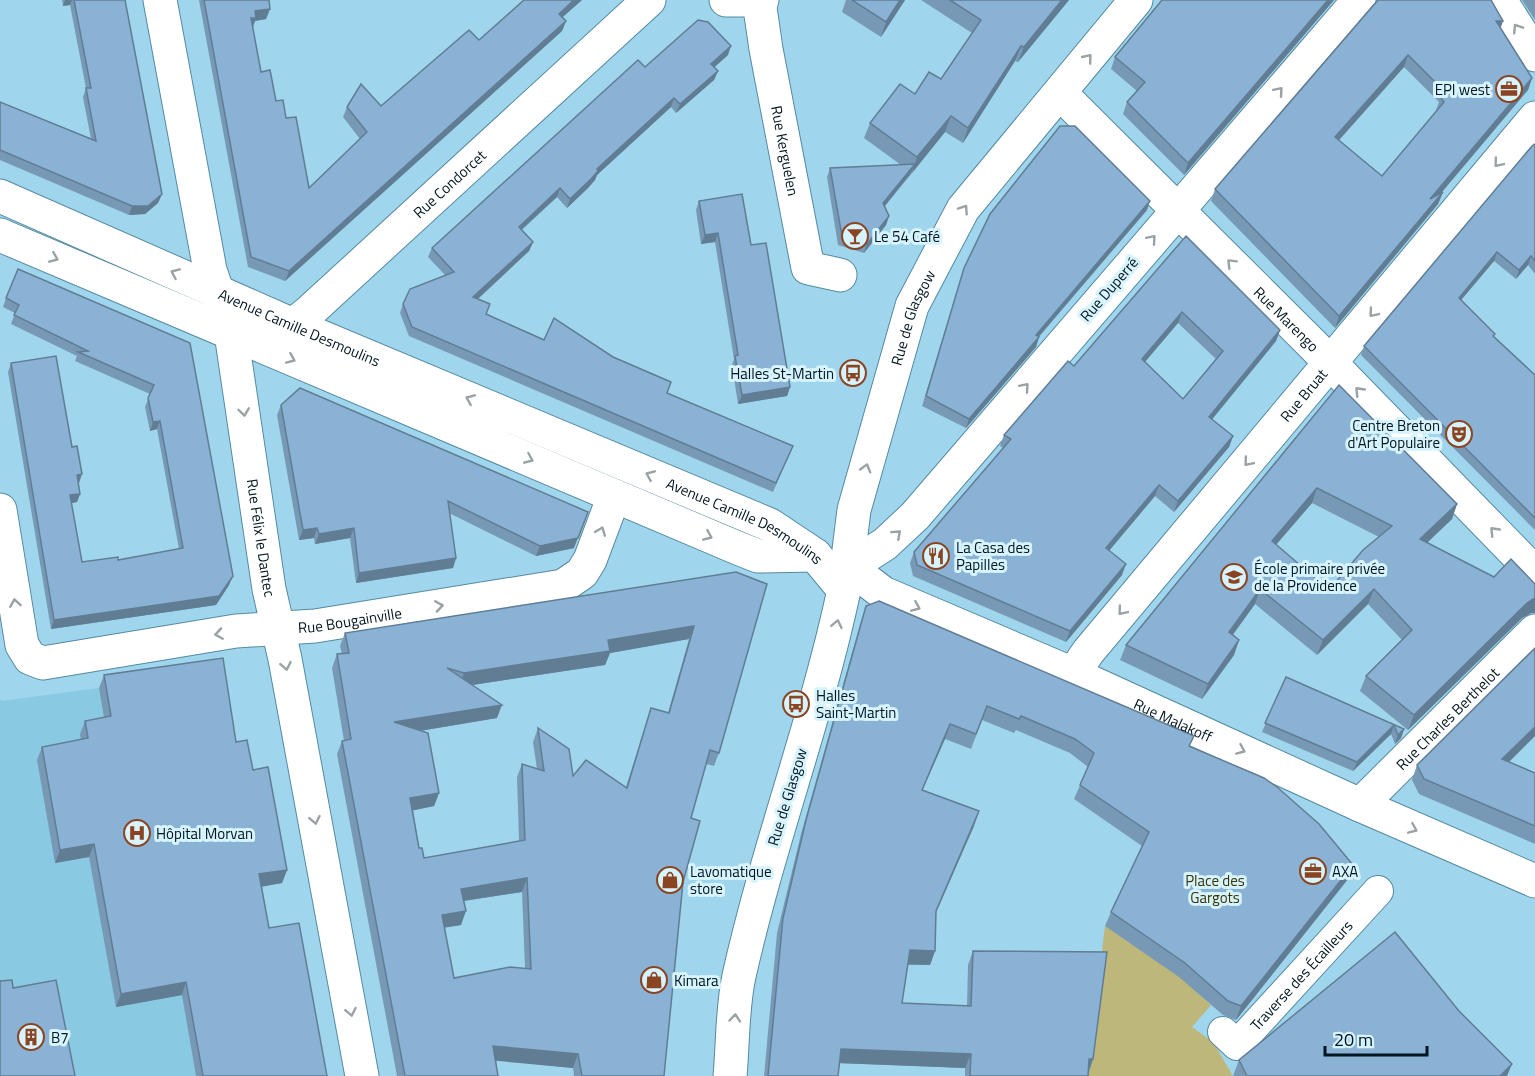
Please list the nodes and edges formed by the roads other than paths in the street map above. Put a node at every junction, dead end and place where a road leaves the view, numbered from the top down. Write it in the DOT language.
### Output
graph roads {
  1 [pos="160,0"];
  2 [pos="649,0"];
  3 [pos="726,0"];
  4 [pos="1136,0"];
  5 [pos="1359,0"];
  6 [pos="1500,0"];
  7 [pos="760,1"];
  8 [pos="1535,55"];
  9 [pos="1060,93"];
  10 [pos="1535,118"];
  11 [pos="0,196"];
  12 [pos="1177,209"];
  13 [pos="0,235"];
  14 [pos="840,275"];
  15 [pos="216,291"];
  16 [pos="293,325"];
  17 [pos="231,333"];
  18 [pos="1331,363"];
  19 [pos="614,495"];
  20 [pos="0,510"];
  21 [pos="815,555"];
  22 [pos="1535,573"];
  23 [pos="846,578"];
  24 [pos="277,628"];
  25 [pos="1535,631"];
  26 [pos="1073,674"];
  27 [pos="1360,805"];
  28 [pos="1535,881"];
  29 [pos="1378,891"];
  30 [pos="1222,1032"];
  31 [pos="363,1076"];
  32 [pos="730,1076"];
  1 -- 15 [label="street, Rue Félix le Dantec"];
  2 -- 16 [label="street, Rue Condorcet"];
  3 -- 7 [label="street"];
  9 -- 4 [label="street, Rue de Glasgow, one-way"];
  12 -- 5 [label="street, Rue Duperré, one-way"];
  8 -- 6 [label="street, one-way"];
  7 -- 14 [label="street, Rue Kerguelen"];
  9 -- 12 [label="street, Rue Marengo"];
  23 -- 9 [label="street, Rue de Glasgow, one-way"];
  10 -- 18 [label="street, Rue Bruat, one-way"];
  15 -- 11 [label="street, Avenue Camille Desmoulins, one-way"];
  18 -- 12 [label="street, Rue Marengo, one-way"];
  23 -- 12 [label="street, Rue Duperré, one-way"];
  13 -- 17 [label="street, Avenue Camille Desmoulins, one-way"];
  15 -- 16 [label="street, Avenue Camille Desmoulins"];
  15 -- 17 [label="street, Rue Félix le Dantec"];
  16 -- 17 [label="street"];
  21 -- 16 [label="street, Avenue Camille Desmoulins, one-way"];
  17 -- 19 [label="street, Avenue Camille Desmoulins, one-way"];
  17 -- 24 [label="street, Rue Félix le Dantec, one-way"];
  22 -- 18 [label="street, Rue Marengo, one-way"];
  18 -- 26 [label="street, Rue Bruat, one-way"];
  19 -- 21 [label="street, Avenue Camille Desmoulins, one-way"];
  24 -- 19 [label="street, Rue Bougainville, one-way"];
  24 -- 20 [label="street, Rue Bougainville, one-way"];
  21 -- 23 [label="street"];
  23 -- 26 [label="street, Rue Malakoff, one-way"];
  32 -- 23 [label="street, Rue de Glasgow, one-way"];
  24 -- 31 [label="street, Rue Félix le Dantec, one-way"];
  25 -- 27 [label="street, Rue Charles Berthelot"];
  26 -- 27 [label="street, Rue Malakoff, one-way"];
  27 -- 28 [label="street, Rue Malakoff, one-way"];
  29 -- 30 [label="street, Traverse des Écailleurs"];
}
